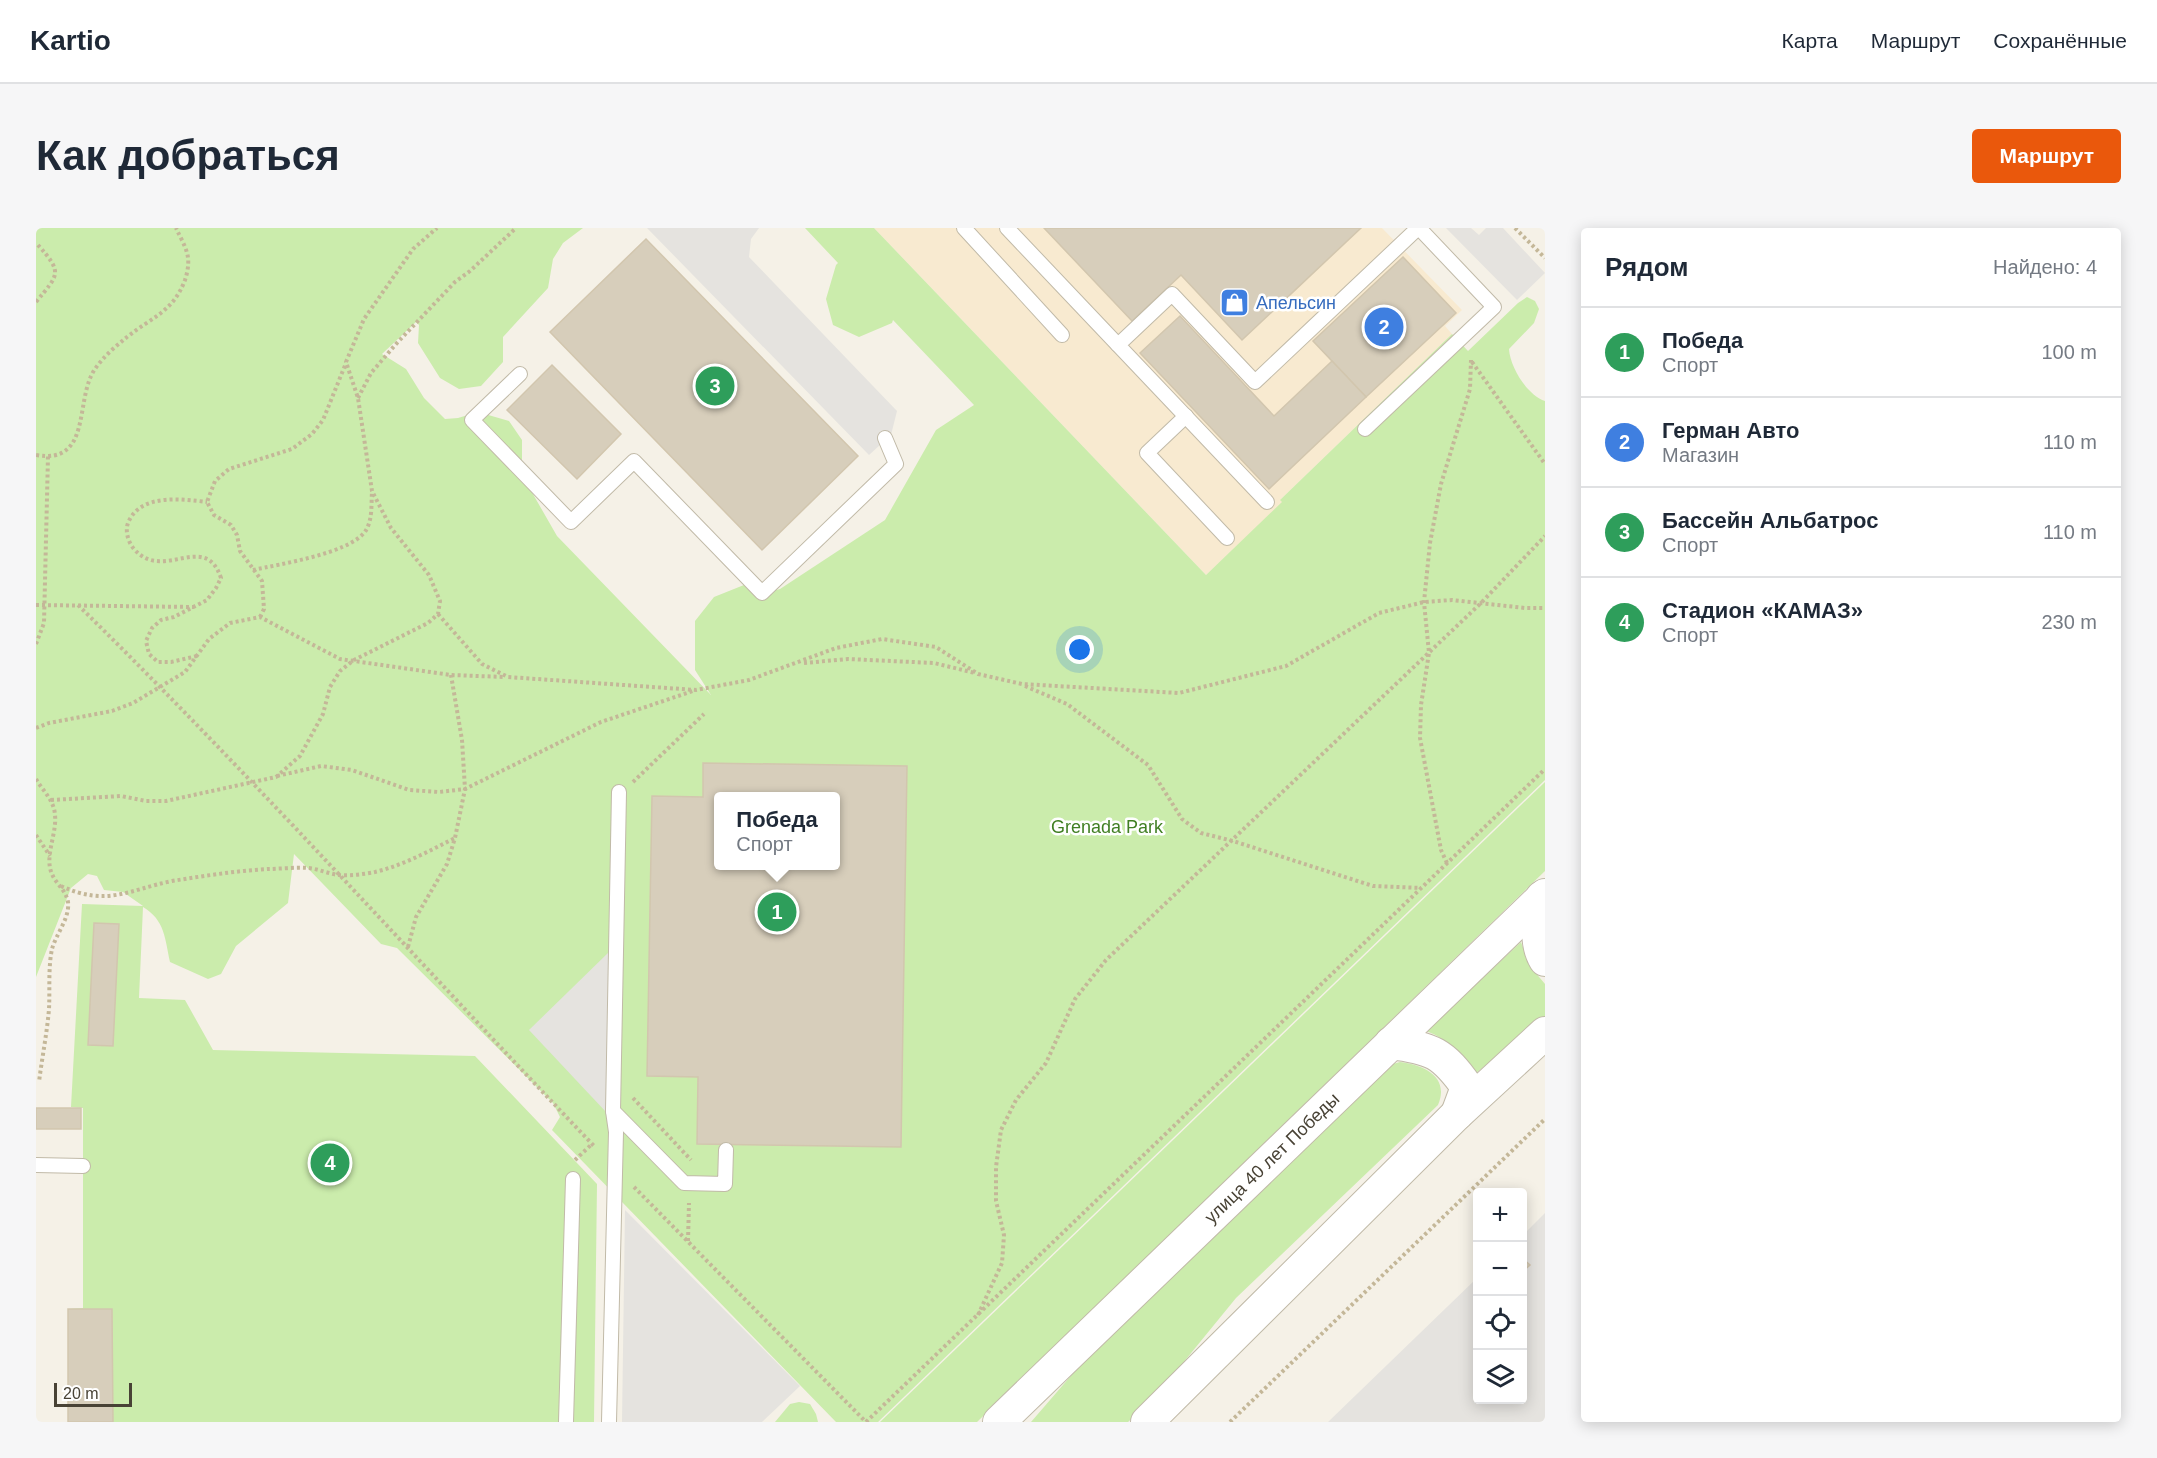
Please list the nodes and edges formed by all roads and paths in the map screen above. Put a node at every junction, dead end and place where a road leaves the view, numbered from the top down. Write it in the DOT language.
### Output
graph roads {
  1 [pos="176,228"];
  2 [pos="437,228"];
  3 [pos="516,228"];
  4 [pos="964,228"];
  5 [pos="1007,228"];
  6 [pos="1418,228"];
  7 [pos="1515,228"];
  8 [pos="38,245"];
  9 [pos="1545,258"];
  10 [pos="36,302"];
  11 [pos="1062,335"];
  12 [pos="1457,341"];
  13 [pos="1118,345"];
  14 [pos="1471,360"];
  15 [pos="346,362"];
  16 [pos="520,374"];
  17 [pos="358,398"];
  18 [pos="1186,416"];
  19 [pos="1365,429"];
  20 [pos="885,438"];
  21 [pos="36,455"];
  22 [pos="48,456"];
  23 [pos="1545,464"];
  24 [pos="372,491"];
  25 [pos="207,502"];
  26 [pos="1267,502"];
  27 [pos="1545,536"];
  28 [pos="1227,538"];
  29 [pos="253,570"];
  30 [pos="1424,603"];
  31 [pos="1481,603"];
  32 [pos="36,604"];
  33 [pos="44,605"];
  34 [pos="78,605"];
  35 [pos="196,607"];
  36 [pos="1545,608"];
  37 [pos="438,614"];
  38 [pos="260,617"];
  39 [pos="36,644"];
  40 [pos="1429,653"];
  41 [pos="197,656"];
  42 [pos="354,660"];
  43 [pos="800,663"];
  44 [pos="978,674"];
  45 [pos="451,675"];
  46 [pos="508,677"];
  47 [pos="1022,684"];
  48 [pos="162,687"];
  49 [pos="696,690"];
  50 [pos="704,714"];
  51 [pos="36,728"];
  52 [pos="1545,769"];
  53 [pos="276,777"];
  54 [pos="36,779"];
  55 [pos="254,783"];
  56 [pos="631,784"];
  57 [pos="465,789"];
  58 [pos="619,792"];
  59 [pos="51,800"];
  60 [pos="36,834"];
  61 [pos="455,838"];
  62 [pos="1233,841"];
  63 [pos="50,856"];
  64 [pos="1447,863"];
  65 [pos="338,875"];
  66 [pos="62,886"];
  67 [pos="1420,888"];
  68 [pos="1544,896"];
  69 [pos="407,948"];
  70 [pos="1545,960"];
  71 [pos="1545,1033"];
  72 [pos="1391,1043"];
  73 [pos="37,1081"];
  74 [pos="625,1090"];
  75 [pos="613,1111"];
  76 [pos="1457,1114"];
  77 [pos="1545,1119"];
  78 [pos="592,1144"];
  79 [pos="726,1150"];
  80 [pos="575,1160"];
  81 [pos="36,1165"];
  82 [pos="83,1166"];
  83 [pos="613,1166"];
  84 [pos="573,1179"];
  85 [pos="690,1183"];
  86 [pos="688,1242"];
  87 [pos="978,1315"];
  88 [pos="566,1422"];
  89 [pos="609,1422"];
  90 [pos="866,1422"];
  91 [pos="999,1422"];
  92 [pos="1147,1422"];
  93 [pos="1230,1422"];
  1 -- 22 [label="path"];
  2 -- 15 [label="path"];
  3 -- 17 [label="path"];
  4 -- 11 [label="lane"];
  5 -- 13 [label="lane"];
  6 -- 12 [label="lane"];
  6 -- 13 [label="lane"];
  7 -- 9 [label="path"];
  8 -- 10 [label="path"];
  12 -- 14 [label="path"];
  12 -- 19 [label="lane"];
  13 -- 18 [label="lane"];
  14 -- 23 [label="path"];
  14 -- 30 [label="path"];
  15 -- 17 [label="path"];
  15 -- 25 [label="path"];
  16 -- 20 [label="lane"];
  17 -- 24 [label="path"];
  18 -- 26 [label="lane"];
  18 -- 28 [label="lane"];
  21 -- 22 [label="path"];
  22 -- 33 [label="path"];
  24 -- 29 [label="path"];
  24 -- 37 [label="path"];
  25 -- 29 [label="path"];
  25 -- 35 [label="path"];
  27 -- 31 [label="path"];
  29 -- 38 [label="path"];
  30 -- 31 [label="path"];
  30 -- 40 [label="path"];
  30 -- 47 [label="path"];
  31 -- 36 [label="path"];
  31 -- 40 [label="path"];
  32 -- 33 [label="path"];
  33 -- 34 [label="path"];
  33 -- 39 [label="path"];
  34 -- 35 [label="path"];
  34 -- 48 [label="path"];
  35 -- 41 [label="path"];
  37 -- 42 [label="path"];
  37 -- 46 [label="path"];
  38 -- 41 [label="path"];
  38 -- 42 [label="path"];
  40 -- 62 [label="path"];
  40 -- 64 [label="path"];
  41 -- 48 [label="path"];
  42 -- 45 [label="path"];
  42 -- 53 [label="path"];
  43 -- 44 [label="path"];
  43 -- 44 [label="path"];
  43 -- 49 [label="path"];
  44 -- 47 [label="path"];
  45 -- 46 [label="path"];
  45 -- 57 [label="path"];
  46 -- 49 [label="path"];
  47 -- 62 [label="path"];
  48 -- 51 [label="path"];
  48 -- 55 [label="path"];
  49 -- 57 [label="path"];
  50 -- 56 [label="path"];
  52 -- 64 [label="path"];
  53 -- 55 [label="path"];
  53 -- 57 [label="path"];
  54 -- 59 [label="path"];
  55 -- 59 [label="path"];
  55 -- 65 [label="path"];
  57 -- 61 [label="path"];
  58 -- 75 [label="lane"];
  59 -- 63 [label="path"];
  60 -- 63 [label="path"];
  61 -- 65 [label="path"];
  61 -- 69 [label="path"];
  62 -- 67 [label="path"];
  62 -- 87 [label="path"];
  63 -- 66 [label="path"];
  64 -- 67 [label="path"];
  65 -- 66 [label="path"];
  65 -- 69 [label="path"];
  66 -- 73 [label="path"];
  67 -- 87 [label="path"];
  68 -- 70 [label="street"];
  68 -- 72 [label="street, улица 40 лет Победы"];
  69 -- 78 [label="path"];
  71 -- 76 [label="street"];
  72 -- 76 [label="street"];
  72 -- 91 [label="street, улица 40 лет Победы"];
  74 -- 85 [label="path"];
  75 -- 83 [label="lane"];
  75 -- 85 [label="lane"];
  76 -- 92 [label="street"];
  77 -- 93 [label="path"];
  78 -- 80 [label="path"];
  78 -- 83 [label="path"];
  79 -- 85 [label="lane"];
  81 -- 82 [label="lane"];
  83 -- 86 [label="path"];
  83 -- 89 [label="lane"];
  84 -- 88 [label="lane"];
  85 -- 86 [label="path"];
  86 -- 90 [label="path"];
  87 -- 90 [label="path"];
}
